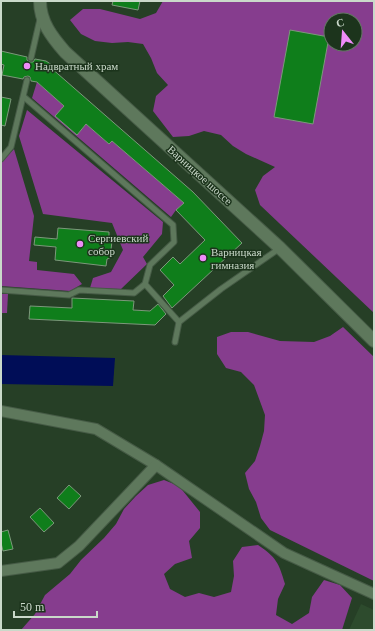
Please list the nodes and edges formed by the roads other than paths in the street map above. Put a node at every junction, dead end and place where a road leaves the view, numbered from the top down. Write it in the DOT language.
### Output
graph roads {
  1 [pos="40,1"];
  2 [pos="42,14"];
  3 [pos="31,58"];
  4 [pos="27,80"];
  5 [pos="24,97"];
  6 [pos="1,159"];
  7 [pos="280,248"];
  8 [pos="145,284"];
  9 [pos="1,290"];
  10 [pos="179,322"];
  11 [pos="374,341"];
  12 [pos="176,342"];
  13 [pos="1,411"];
  14 [pos="156,464"];
  15 [pos="1,571"];
  16 [pos="374,594"];
  1 -- 2 [label="street, Варницкое шоссе"];
  2 -- 3 [label="lane"];
  2 -- 7 [label="street, Варницкое шоссе"];
  4 -- 5 [label="lane"];
  5 -- 6 [label="lane"];
  5 -- 8 [label="lane"];
  7 -- 10 [label="lane"];
  7 -- 11 [label="street, Варницкое шоссе"];
  8 -- 9 [label="lane"];
  8 -- 10 [label="lane"];
  10 -- 12 [label="lane"];
  13 -- 14 [label="street"];
  14 -- 15 [label="street"];
  14 -- 16 [label="street"];
}
